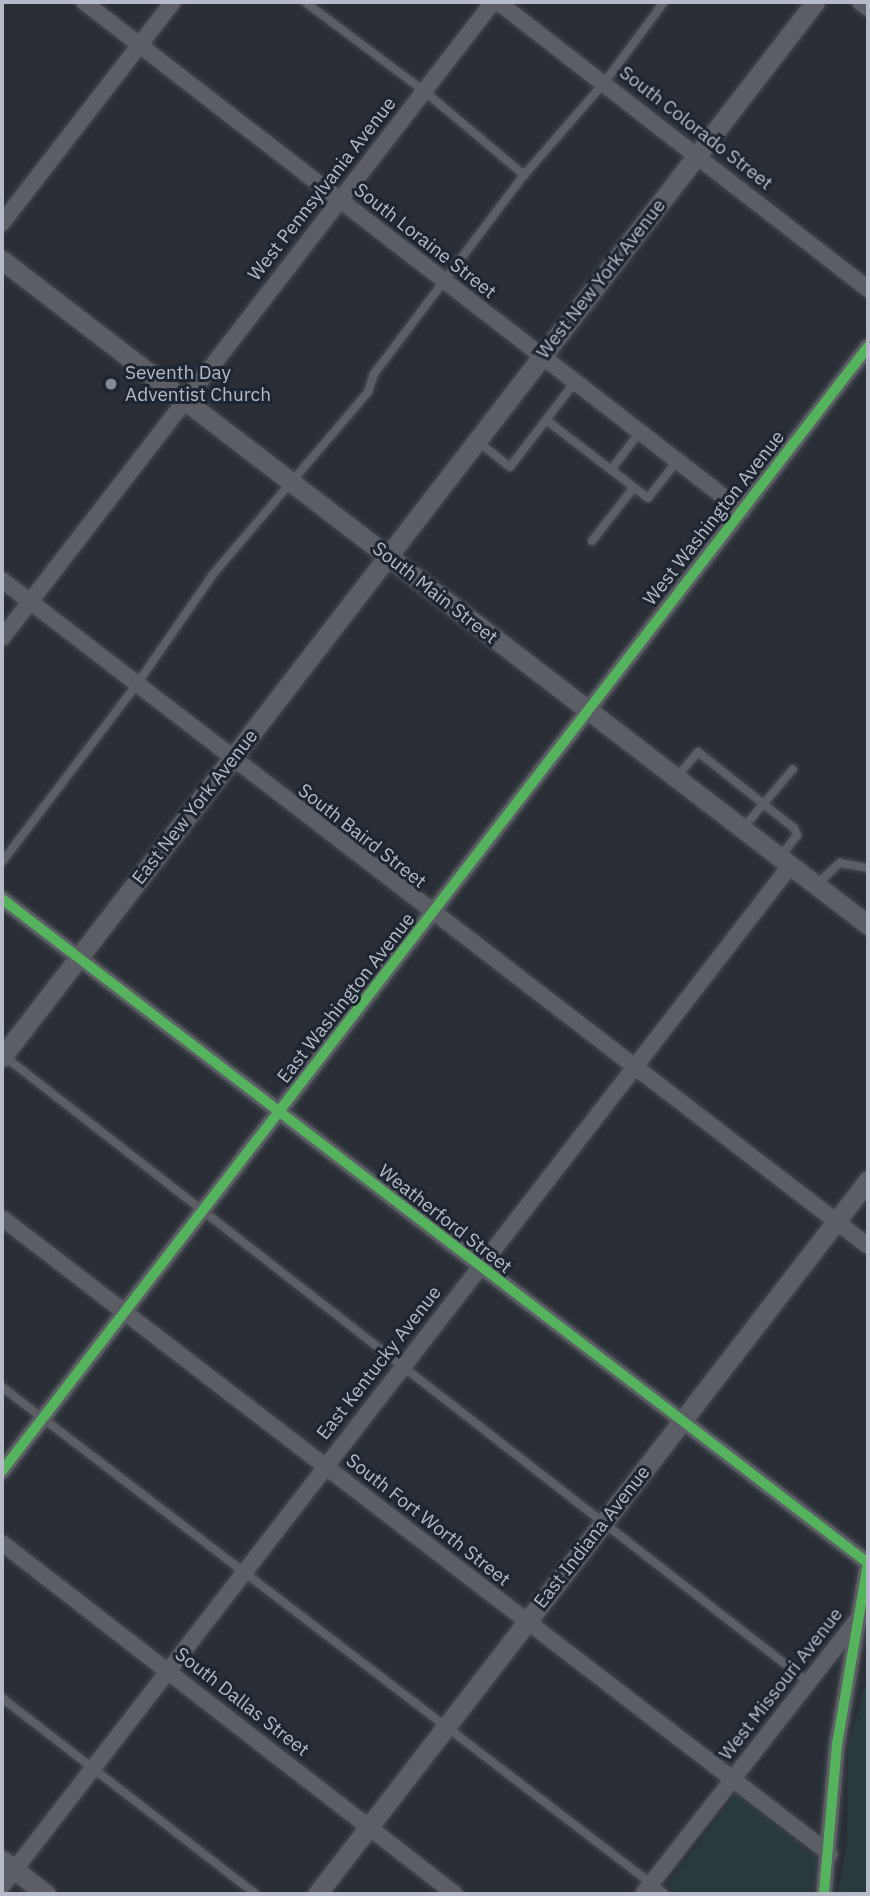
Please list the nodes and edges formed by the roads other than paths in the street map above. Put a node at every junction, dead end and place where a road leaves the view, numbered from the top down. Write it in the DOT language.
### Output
graph roads {
  1 [pos="84,2"];
  2 [pos="173,2"];
  3 [pos="305,2"];
  4 [pos="495,2"];
  5 [pos="664,2"];
  6 [pos="815,2"];
  7 [pos="860,2"];
  8 [pos="868,8"];
  9 [pos="139,45"];
  10 [pos="604,83"];
  11 [pos="424,91"];
  12 [pos="697,155"];
  13 [pos="524,175"];
  14 [pos="340,201"];
  15 [pos="2,223"];
  16 [pos="2,260"];
  17 [pos="445,282"];
  18 [pos="868,289"];
  19 [pos="868,347"];
  20 [pos="541,356"];
  21 [pos="575,382"];
  22 [pos="185,401"];
  23 [pos="546,420"];
  24 [pos="639,433"];
  25 [pos="477,441"];
  26 [pos="677,461"];
  27 [pos="611,470"];
  28 [pos="292,483"];
  29 [pos="634,488"];
  30 [pos="742,511"];
  31 [pos="592,541"];
  32 [pos="387,556"];
  33 [pos="2,580"];
  34 [pos="30,602"];
  35 [pos="2,638"];
  36 [pos="137,684"];
  37 [pos="588,711"];
  38 [pos="233,758"];
  39 [pos="793,769"];
  40 [pos="676,779"];
  41 [pos="764,803"];
  42 [pos="742,830"];
  43 [pos="2,862"];
  44 [pos="785,862"];
  45 [pos="868,868"];
  46 [pos="816,886"];
  47 [pos="2,899"];
  48 [pos="433,913"];
  49 [pos="868,925"];
  50 [pos="78,958"];
  51 [pos="2,1055"];
  52 [pos="634,1067"];
  53 [pos="279,1113"];
  54 [pos="868,1180"];
  55 [pos="202,1212"];
  56 [pos="2,1218"];
  57 [pos="835,1222"];
  58 [pos="868,1246"];
  59 [pos="480,1267"];
  60 [pos="124,1312"];
  61 [pos="404,1366"];
  62 [pos="2,1387"];
  63 [pos="42,1418"];
  64 [pos="680,1423"];
  65 [pos="325,1467"];
  66 [pos="2,1471"];
  67 [pos="603,1524"];
  68 [pos="2,1543"];
  69 [pos="868,1563"];
  70 [pos="244,1573"];
  71 [pos="863,1614"];
  72 [pos="527,1622"];
  73 [pos="168,1671"];
  74 [pos="809,1683"];
  75 [pos="2,1698"];
  76 [pos="446,1727"];
  77 [pos="93,1769"];
  78 [pos="732,1781"];
  79 [pos="368,1827"];
  80 [pos="830,1854"];
  81 [pos="8,1865"];
  82 [pos="2,1886"];
  83 [pos="647,1889"];
  84 [pos="46,1894"];
  85 [pos="256,1894"];
  86 [pos="317,1894"];
  87 [pos="455,1894"];
  88 [pos="664,1894"];
  89 [pos="824,1894"];
  1 -- 9 [label="street, South Loraine Street"];
  2 -- 9 [label="street"];
  3 -- 11 [label="lane"];
  4 -- 10 [label="street, South Colorado Street"];
  4 -- 11 [label="street, West Pennsylvania Avenue"];
  5 -- 10 [label="lane"];
  6 -- 12 [label="street, West New York Avenue"];
  7 -- 8 [label="street"];
  9 -- 14 [label="street, South Loraine Street"];
  9 -- 15 [label="street"];
  10 -- 12 [label="street, South Colorado Street"];
  10 -- 13 [label="lane"];
  11 -- 13 [label="lane"];
  11 -- 14 [label="street, West Pennsylvania Avenue"];
  12 -- 18 [label="street, South Colorado Street"];
  12 -- 20 [label="street, West New York Avenue"];
  13 -- 17 [label="lane"];
  14 -- 17 [label="street, South Loraine Street"];
  14 -- 22 [label="street, West Pennsylvania Avenue"];
  16 -- 22 [label="street, South Main Street"];
  17 -- 20 [label="street, South Loraine Street"];
  17 -- 28 [label="lane"];
  19 -- 30 [label="street, West Washington Avenue"];
  20 -- 21 [label="street, South Loraine Street"];
  20 -- 25 [label="street, West New York Avenue"];
  21 -- 23 [label="lane"];
  21 -- 24 [label="street, South Loraine Street"];
  22 -- 28 [label="street, South Main Street"];
  22 -- 34 [label="street, West Pennsylvania Avenue"];
  23 -- 25 [label="lane"];
  23 -- 27 [label="lane"];
  24 -- 26 [label="street, South Loraine Street"];
  24 -- 27 [label="lane"];
  25 -- 32 [label="street, West New York Avenue"];
  26 -- 29 [label="lane"];
  26 -- 30 [label="street, South Loraine Street"];
  27 -- 29 [label="lane"];
  28 -- 32 [label="street, South Main Street"];
  28 -- 36 [label="lane"];
  29 -- 31 [label="lane"];
  30 -- 37 [label="street, West Washington Avenue"];
  32 -- 37 [label="street, South Main Street"];
  32 -- 38 [label="street, East New York Avenue"];
  33 -- 34 [label="street, South Baird Street"];
  34 -- 35 [label="street, West Pennsylvania Avenue"];
  34 -- 36 [label="street, South Baird Street"];
  36 -- 38 [label="street, South Baird Street"];
  36 -- 43 [label="lane"];
  37 -- 40 [label="street, South Main Street"];
  37 -- 48 [label="street, East Washington Avenue"];
  38 -- 48 [label="street, South Baird Street"];
  38 -- 50 [label="street, East New York Avenue"];
  39 -- 41 [label="lane"];
  40 -- 41 [label="lane"];
  40 -- 42 [label="street, South Main Street"];
  41 -- 42 [label="lane"];
  41 -- 44 [label="lane"];
  42 -- 44 [label="street, South Main Street"];
  44 -- 46 [label="street, South Main Street"];
  44 -- 52 [label="street, East Kentucky Avenue"];
  45 -- 46 [label="lane"];
  46 -- 49 [label="street, South Main Street"];
  47 -- 50 [label="street, Weatherford Street"];
  48 -- 52 [label="street, South Baird Street"];
  48 -- 53 [label="street, East Washington Avenue"];
  50 -- 51 [label="street, East New York Avenue"];
  50 -- 53 [label="street, Weatherford Street"];
  51 -- 55 [label="lane"];
  52 -- 57 [label="street, South Baird Street"];
  52 -- 59 [label="street, East Kentucky Avenue"];
  53 -- 55 [label="street, East Washington Avenue"];
  53 -- 59 [label="street, Weatherford Street"];
  54 -- 57 [label="street, East Indiana Avenue"];
  55 -- 60 [label="street, East Washington Avenue"];
  55 -- 61 [label="lane"];
  56 -- 60 [label="street, South Fort Worth Street"];
  57 -- 58 [label="street, South Baird Street"];
  57 -- 64 [label="street, East Indiana Avenue"];
  59 -- 61 [label="street, East Kentucky Avenue"];
  59 -- 64 [label="street, Weatherford Street"];
  60 -- 63 [label="street, East Washington Avenue"];
  60 -- 65 [label="street, South Fort Worth Street"];
  61 -- 65 [label="street, East Kentucky Avenue"];
  61 -- 67 [label="lane"];
  62 -- 63 [label="lane"];
  63 -- 66 [label="street, East Washington Avenue"];
  63 -- 70 [label="lane"];
  64 -- 67 [label="street, East Indiana Avenue"];
  64 -- 69 [label="street, Weatherford Street"];
  65 -- 70 [label="street, East Kentucky Avenue"];
  65 -- 72 [label="street, South Fort Worth Street"];
  67 -- 72 [label="street, East Indiana Avenue"];
  67 -- 74 [label="lane"];
  68 -- 73 [label="street, South Dallas Street"];
  69 -- 71 [label="street"];
  70 -- 73 [label="street, East Kentucky Avenue"];
  70 -- 76 [label="lane"];
  71 -- 74 [label="street, West Missouri Avenue"];
  71 -- 80 [label="street"];
  72 -- 76 [label="street, East Indiana Avenue"];
  72 -- 78 [label="street, South Fort Worth Street"];
  73 -- 77 [label="street, East Kentucky Avenue"];
  73 -- 79 [label="street, South Dallas Street"];
  74 -- 78 [label="street, West Missouri Avenue"];
  75 -- 77 [label="lane"];
  76 -- 79 [label="street, East Indiana Avenue"];
  76 -- 83 [label="lane"];
  77 -- 81 [label="street, East Kentucky Avenue"];
  77 -- 85 [label="lane"];
  78 -- 80 [label="street, South Fort Worth Street"];
  78 -- 83 [label="street, West Missouri Avenue"];
  79 -- 86 [label="street, East Indiana Avenue"];
  79 -- 87 [label="street, South Dallas Street"];
  80 -- 89 [label="street"];
  81 -- 82 [label="street, East Kentucky Avenue"];
  81 -- 84 [label="street"];
  83 -- 88 [label="lane"];
}
